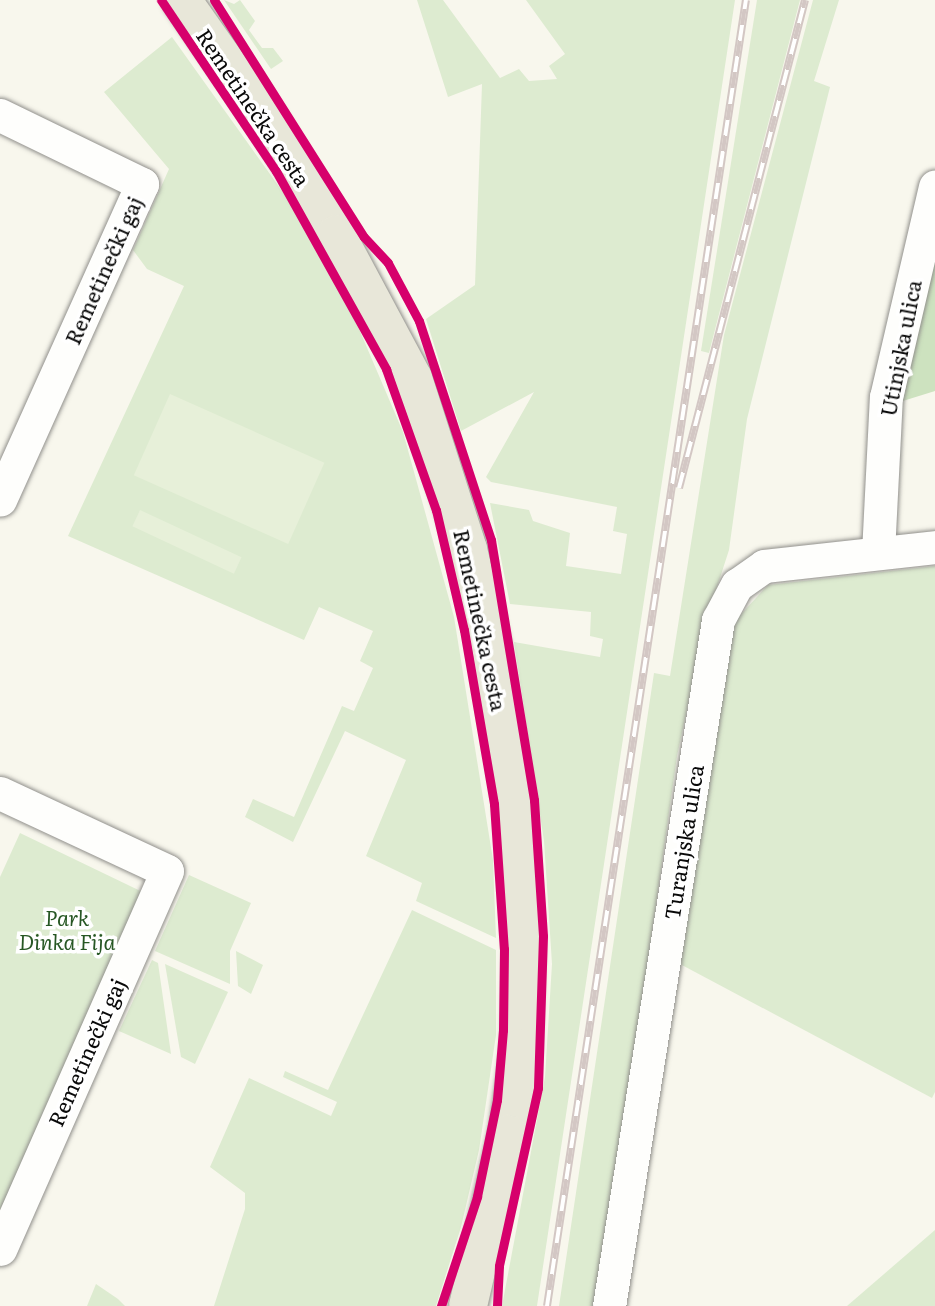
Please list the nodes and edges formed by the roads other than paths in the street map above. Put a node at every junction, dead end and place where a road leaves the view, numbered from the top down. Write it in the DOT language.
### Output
graph roads {
  1 [pos="182,0"];
  2 [pos="0,115"];
  3 [pos="935,187"];
  4 [pos="0,500"];
  5 [pos="935,547"];
  6 [pos="878,553"];
  7 [pos="0,793"];
  8 [pos="0,1249"];
  9 [pos="468,1306"];
  10 [pos="609,1306"];
  1 -- 9 [label="main road, Remetinečka cesta"];
  2 -- 4 [label="street, Remetinečki gaj"];
  3 -- 6 [label="street, Utinjska ulica"];
  5 -- 6 [label="street, Turanjska ulica"];
  6 -- 10 [label="street, Turanjska ulica"];
  7 -- 8 [label="street, Remetinečki gaj"];
}
